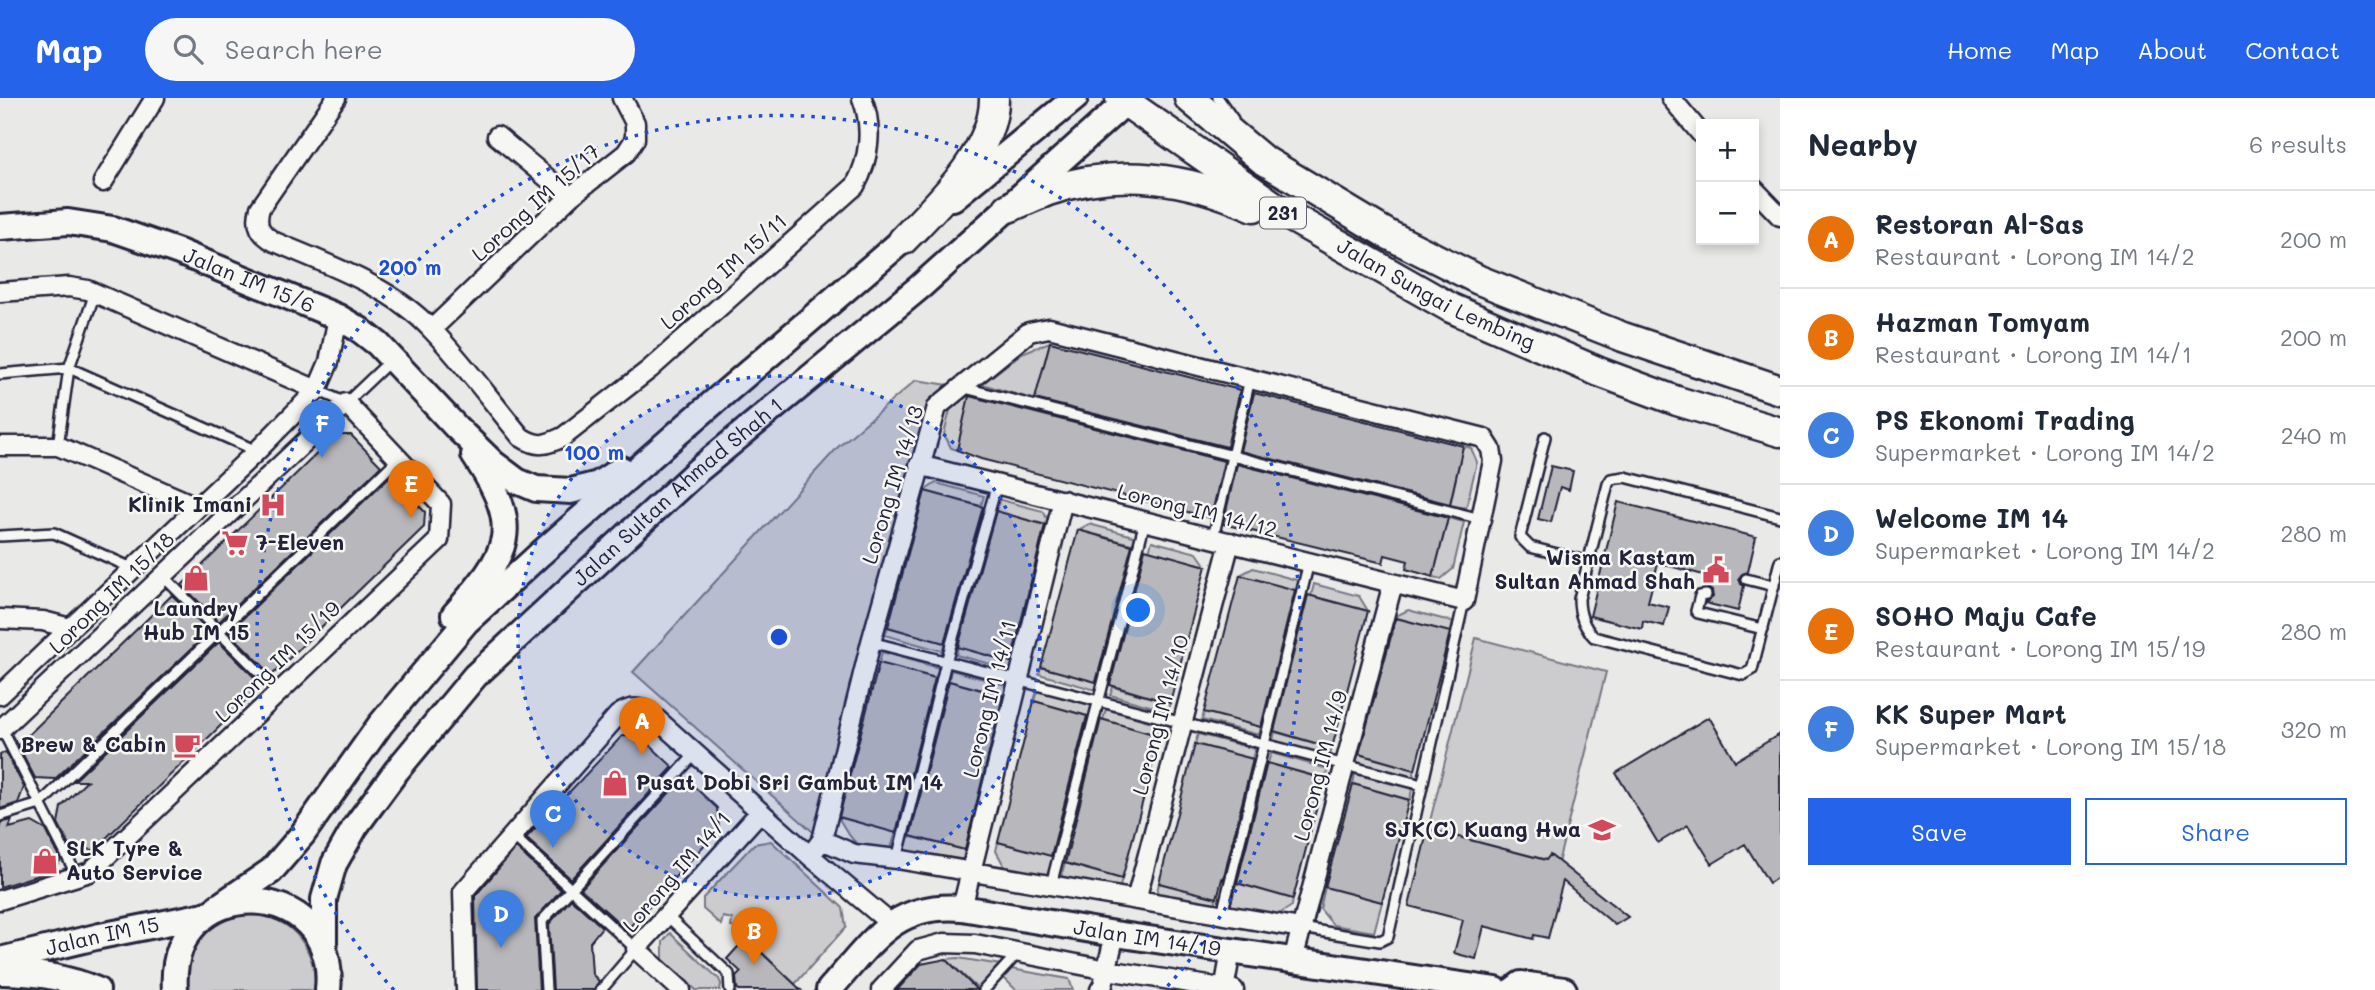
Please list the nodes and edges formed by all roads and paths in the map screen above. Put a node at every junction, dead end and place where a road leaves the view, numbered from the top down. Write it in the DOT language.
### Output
graph roads {
  1 [pos="155,98"];
  2 [pos="336,98"];
  3 [pos="622,98"];
  4 [pos="862,98"];
  5 [pos="994,98"];
  6 [pos="1075,98"];
  7 [pos="1189,98"];
  8 [pos="1218,98"];
  9 [pos="1671,98"];
  10 [pos="1125,99"];
  11 [pos="1696,128"];
  12 [pos="497,136"];
  13 [pos="1262,159"];
  14 [pos="103,183"];
  15 [pos="1759,194"];
  16 [pos="570,197"];
  17 [pos="1008,208"];
  18 [pos="1284,213"];
  19 [pos="1780,216"];
  20 [pos="0,227"];
  21 [pos="903,240"];
  22 [pos="0,292"];
  23 [pos="95,293"];
  24 [pos="338,317"];
  25 [pos="432,329"];
  26 [pos="392,360"];
  27 [pos="69,368"];
  28 [pos="0,374"];
  29 [pos="1250,379"];
  30 [pos="961,387"];
  31 [pos="317,390"];
  32 [pos="1780,390"];
  33 [pos="346,403"];
  34 [pos="686,426"];
  35 [pos="456,427"];
  36 [pos="1780,432"];
  37 [pos="1545,437"];
  38 [pos="0,446"];
  39 [pos="58,446"];
  40 [pos="257,451"];
  41 [pos="1232,457"];
  42 [pos="398,459"];
  43 [pos="919,465"];
  44 [pos="997,484"];
  45 [pos="1063,500"];
  46 [pos="198,507"];
  47 [pos="1780,517"];
  48 [pos="1481,519"];
  49 [pos="1145,521"];
  50 [pos="0,536"];
  51 [pos="1221,540"];
  52 [pos="1780,561"];
  53 [pos="1309,562"];
  54 [pos="1589,562"];
  55 [pos="134,569"];
  56 [pos="163,576"];
  57 [pos="1746,579"];
  58 [pos="1393,583"];
  59 [pos="1774,586"];
  60 [pos="1706,595"];
  61 [pos="1464,601"];
  62 [pos="0,619"];
  63 [pos="70,628"];
  64 [pos="1763,629"];
  65 [pos="219,632"];
  66 [pos="871,642"];
  67 [pos="946,662"];
  68 [pos="1018,682"];
  69 [pos="279,692"];
  70 [pos="0,695"];
  71 [pos="1098,702"];
  72 [pos="1182,724"];
  73 [pos="380,725"];
  74 [pos="1,729"];
  75 [pos="1264,745"];
  76 [pos="695,753"];
  77 [pos="1345,765"];
  78 [pos="1422,785"];
  79 [pos="40,804"];
  80 [pos="760,812"];
  81 [pos="0,816"];
  82 [pos="512,835"];
  83 [pos="822,840"];
  84 [pos="810,856"];
  85 [pos="897,859"];
  86 [pos="971,872"];
  87 [pos="77,876"];
  88 [pos="1051,886"];
  89 [pos="572,889"];
  90 [pos="0,900"];
  91 [pos="1136,900"];
  92 [pos="962,908"];
  93 [pos="212,911"];
  94 [pos="1222,914"];
  95 [pos="667,915"];
  96 [pos="891,924"];
  97 [pos="1301,928"];
  98 [pos="1115,934"];
  99 [pos="636,948"];
  100 [pos="1231,951"];
  101 [pos="1018,953"];
  102 [pos="326,958"];
  103 [pos="0,960"];
  104 [pos="1293,960"];
  105 [pos="1107,970"];
  106 [pos="0,972"];
  107 [pos="1383,982"];
  108 [pos="1228,989"];
  109 [pos="97,990"];
  110 [pos="175,990"];
  111 [pos="328,990"];
  112 [pos="338,990"];
  113 [pos="466,990"];
  114 [pos="546,990"];
  115 [pos="601,990"];
  116 [pos="681,990"];
  117 [pos="730,990"];
  118 [pos="829,990"];
  119 [pos="881,990"];
  120 [pos="984,990"];
  121 [pos="1100,990"];
  122 [pos="1496,990"];
  123 [pos="1513,990"];
  124 [pos="1563,990"];
  1 -- 14 [label="street"];
  2 -- 25 [label="street"];
  3 -- 16 [label="street, Lorong IM 15/17"];
  4 -- 25 [label="street, Lorong IM 15/11"];
  5 -- 21 [label="main road"];
  6 -- 21 [label="main road"];
  7 -- 13 [label="main road, Jalan Sungai Lembing / 231"];
  8 -- 13 [label="lane"];
  9 -- 11 [label="street"];
  10 -- 17 [label="main road, Jalan Sultan Ahmad Shah 1"];
  10 -- 18 [label="main road, Jalan Sungai Lembing / 231"];
  12 -- 16 [label="street"];
  13 -- 32 [label="main road, Jalan Sungai Lembing / 231"];
  15 -- 19 [label="street"];
  16 -- 25 [label="street, Lorong IM 15/17"];
  17 -- 18 [label="main road"];
  17 -- 102 [label="main road, Jalan Sultan Ahmad Shah 1"];
  18 -- 36 [label="main road, Jalan Sungai Lembing / 231"];
  20 -- 24 [label="main road, Jalan IM 15/6"];
  21 -- 34 [label="main road"];
  22 -- 23 [label="street"];
  23 -- 27 [label="lane"];
  23 -- 31 [label="street"];
  24 -- 26 [label="main road, Jalan IM 15/6"];
  24 -- 31 [label="street"];
  26 -- 33 [label="lane"];
  26 -- 35 [label="main road, Jalan IM 15/6"];
  27 -- 28 [label="lane"];
  27 -- 39 [label="lane"];
  27 -- 40 [label="lane"];
  29 -- 30 [label="street, Lorong IM 14/13"];
  29 -- 41 [label="lane"];
  29 -- 48 [label="street, Lorong IM 14/13"];
  30 -- 41 [label="lane"];
  30 -- 43 [label="street, Lorong IM 14/13"];
  31 -- 33 [label="lane"];
  31 -- 40 [label="street"];
  33 -- 42 [label="street, Lorong IM 15/19"];
  33 -- 56 [label="street, Lorong IM 15/18"];
  34 -- 35 [label="main road, Jalan IM 15/6"];
  34 -- 73 [label="main road"];
  35 -- 73 [label="main road, Jalan IM 15/6"];
  37 -- 54 [label="lane"];
  38 -- 39 [label="street"];
  39 -- 46 [label="street"];
  40 -- 46 [label="street"];
  41 -- 48 [label="lane"];
  41 -- 51 [label="lane"];
  42 -- 65 [label="lane"];
  42 -- 69 [label="street, Lorong IM 15/19"];
  43 -- 44 [label="street, Lorong IM 14/12"];
  43 -- 66 [label="street, Lorong IM 14/13"];
  44 -- 45 [label="street, Lorong IM 14/12"];
  44 -- 67 [label="lane"];
  45 -- 49 [label="street, Lorong IM 14/12"];
  45 -- 68 [label="street, Lorong IM 14/11"];
  46 -- 55 [label="street"];
  47 -- 54 [label="lane"];
  48 -- 61 [label="street"];
  49 -- 51 [label="street, Lorong IM 14/12"];
  49 -- 71 [label="lane"];
  50 -- 55 [label="lane"];
  51 -- 53 [label="street, Lorong IM 14/12"];
  51 -- 72 [label="street, Lorong IM 14/10"];
  52 -- 59 [label="lane"];
  53 -- 58 [label="street, Lorong IM 14/12"];
  53 -- 75 [label="lane"];
  54 -- 64 [label="lane"];
  55 -- 63 [label="street"];
  56 -- 65 [label="lane"];
  56 -- 74 [label="street, Lorong IM 15/18"];
  57 -- 59 [label="lane"];
  58 -- 61 [label="street, Lorong IM 14/12"];
  58 -- 77 [label="street, Lorong IM 14/9"];
  59 -- 64 [label="lane"];
  60 -- 64 [label="lane"];
  61 -- 78 [label="lane"];
  62 -- 63 [label="street"];
  63 -- 70 [label="street"];
  65 -- 69 [label="lane"];
  65 -- 79 [label="lane"];
  66 -- 67 [label="lane"];
  66 -- 83 [label="street, Lorong IM 14/13"];
  67 -- 68 [label="lane"];
  67 -- 85 [label="lane"];
  68 -- 71 [label="lane"];
  68 -- 86 [label="street, Lorong IM 14/11"];
  69 -- 87 [label="street, Lorong IM 15/19"];
  71 -- 72 [label="lane"];
  71 -- 88 [label="lane"];
  72 -- 75 [label="lane"];
  72 -- 91 [label="street, Lorong IM 14/10"];
  73 -- 93 [label="main road"];
  74 -- 79 [label="lane"];
  75 -- 77 [label="lane"];
  75 -- 94 [label="lane"];
  76 -- 80 [label="street"];
  76 -- 82 [label="street"];
  76 -- 89 [label="lane"];
  77 -- 78 [label="lane"];
  77 -- 97 [label="street, Lorong IM 14/9"];
  78 -- 97 [label="lane"];
  79 -- 81 [label="lane"];
  79 -- 87 [label="lane"];
  80 -- 84 [label="street"];
  80 -- 95 [label="street, Lorong IM 14/1"];
  82 -- 89 [label="lane"];
  82 -- 113 [label="street"];
  83 -- 84 [label="street, Lorong IM 14/13"];
  83 -- 85 [label="street"];
  84 -- 96 [label="street"];
  85 -- 86 [label="street"];
  86 -- 88 [label="street"];
  86 -- 92 [label="street, Lorong IM 14/11"];
  87 -- 90 [label="street, Lorong IM 15/19"];
  88 -- 91 [label="street"];
  89 -- 99 [label="lane"];
  89 -- 114 [label="lane"];
  91 -- 94 [label="street"];
  92 -- 96 [label="main road, Jalan IM 14/19"];
  92 -- 98 [label="main road, Jalan IM 14/19"];
  93 -- 102 [label="main road, Jalan IM 15"];
  93 -- 103 [label="main road, Jalan IM 15"];
  93 -- 110 [label="main road"];
  94 -- 97 [label="street"];
  95 -- 99 [label="street, Lorong IM 14/1"];
  95 -- 117 [label="lane"];
  96 -- 118 [label="main road, Jalan IM 14/19"];
  97 -- 104 [label="street, Lorong IM 14/9"];
  98 -- 100 [label="main road, Jalan IM 14/19"];
  98 -- 105 [label="street"];
  99 -- 115 [label="lane"];
  99 -- 116 [label="street, Lorong IM 14/1"];
  100 -- 104 [label="main road, Jalan IM 14/19"];
  100 -- 108 [label="street"];
  101 -- 105 [label="street"];
  101 -- 119 [label="street"];
  101 -- 120 [label="lane"];
  102 -- 111 [label="main road, Jalan Sultan Ahmad Shah 1"];
  102 -- 112 [label="main road"];
  104 -- 107 [label="main road, Jalan IM 14/19"];
  105 -- 108 [label="street"];
  105 -- 121 [label="street"];
  106 -- 109 [label="main road, Jalan IM 15"];
  107 -- 122 [label="main road, Jalan IM 14/19"];
  123 -- 124 [label="main road"];
}
